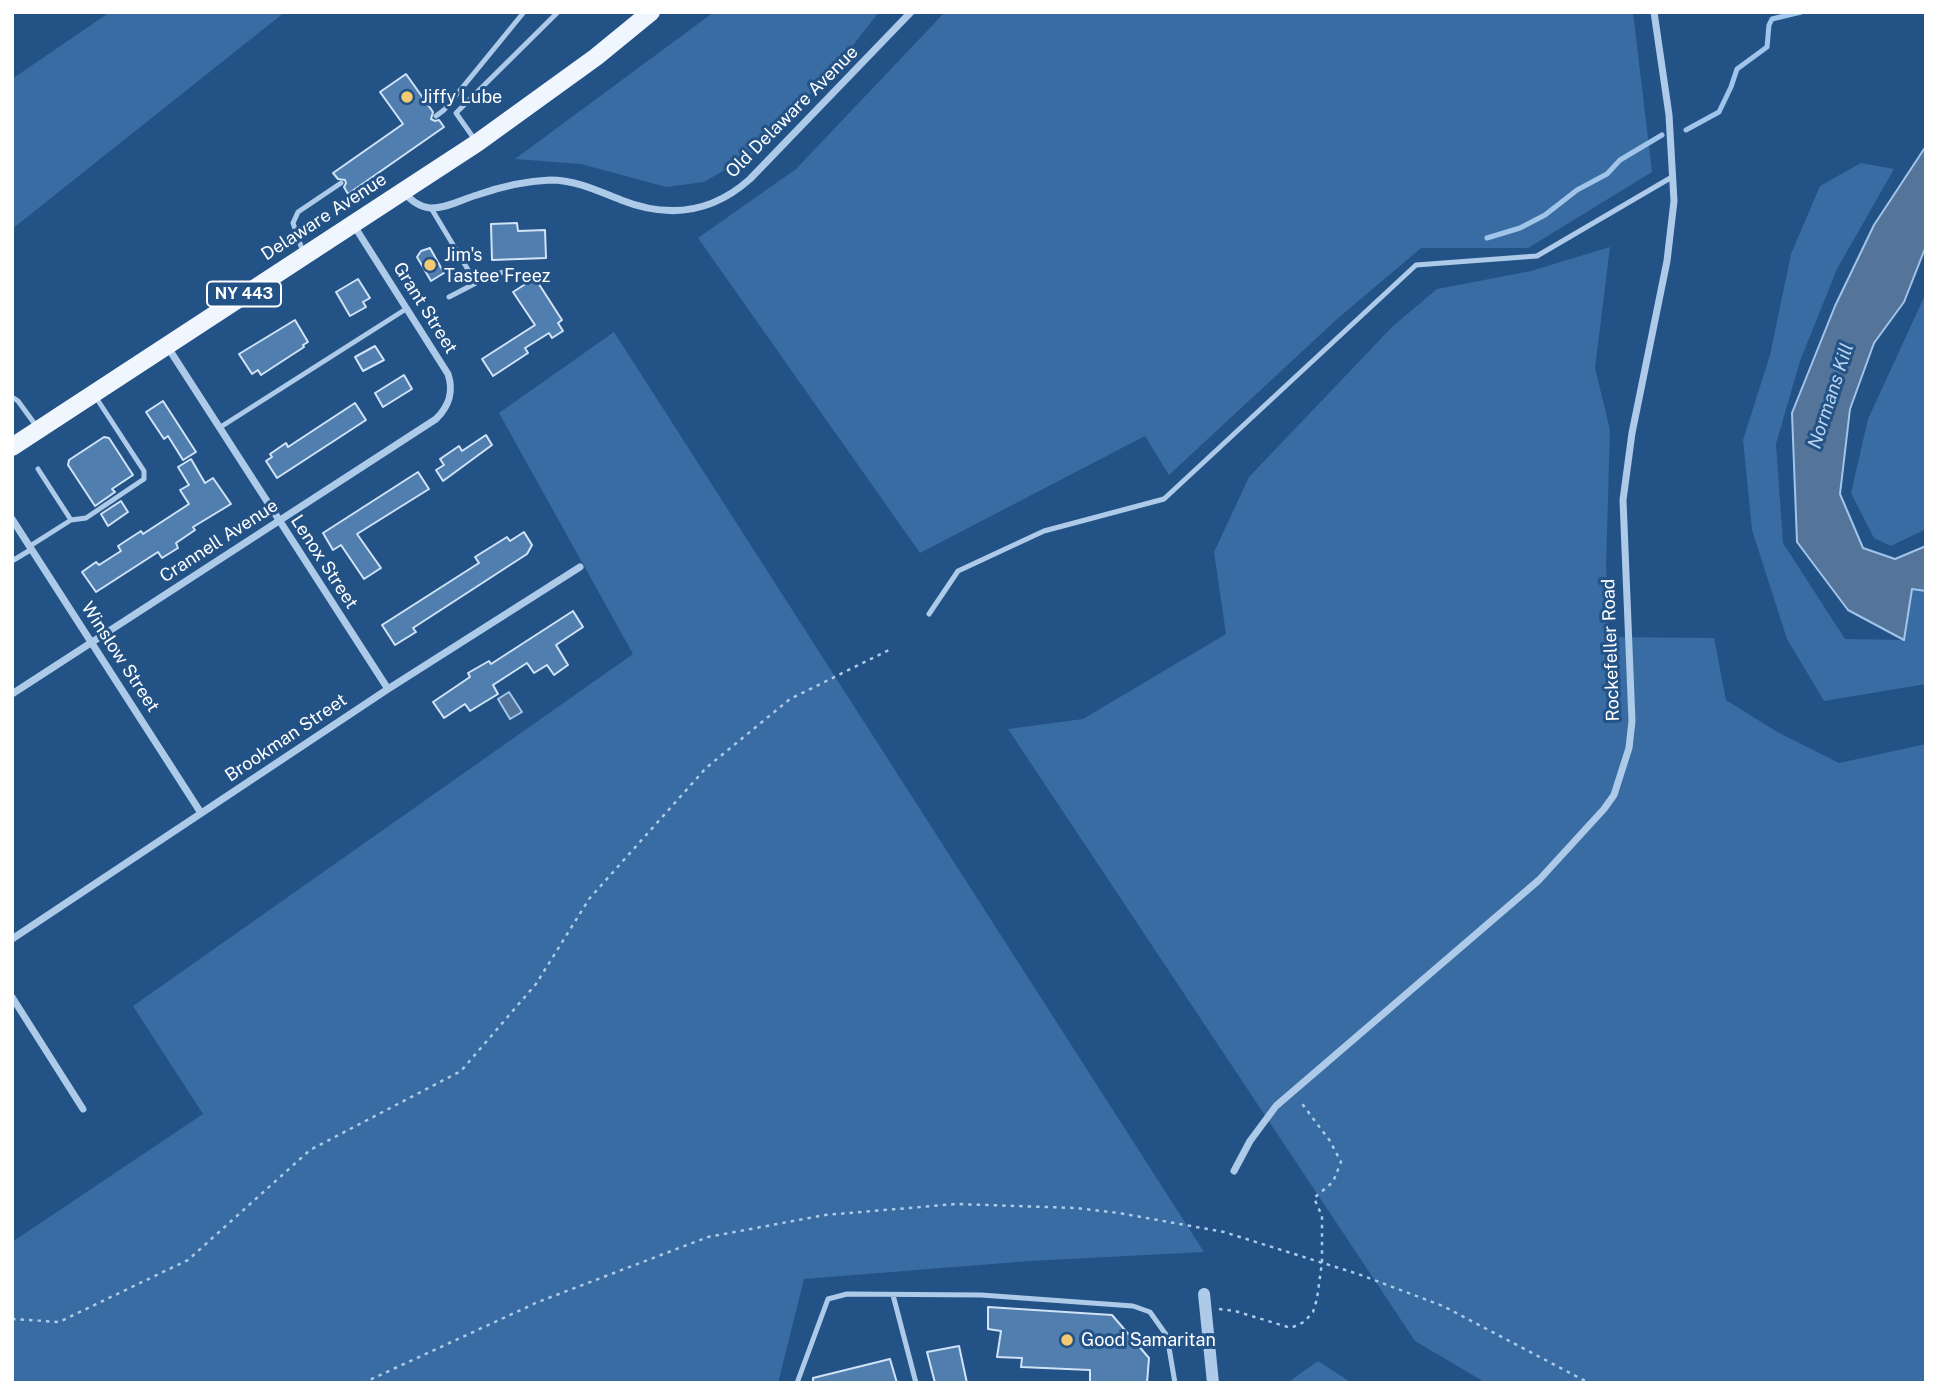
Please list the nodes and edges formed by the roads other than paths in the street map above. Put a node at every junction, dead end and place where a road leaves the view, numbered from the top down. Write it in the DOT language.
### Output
graph roads {
  1 [pos="524,12"];
  2 [pos="558,12"];
  3 [pos="651,12"];
  4 [pos="911,12"];
  5 [pos="1654,12"];
  6 [pos="436,116"];
  7 [pos="477,143"];
  8 [pos="1672,177"];
  9 [pos="341,183"];
  10 [pos="403,191"];
  11 [pos="431,208"];
  12 [pos="353,223"];
  13 [pos="304,256"];
  14 [pos="512,270"];
  15 [pos="476,282"];
  16 [pos="449,297"];
  17 [pos="406,309"];
  18 [pos="166,345"];
  19 [pos="93,393"];
  20 [pos="12,397"];
  21 [pos="441,414"];
  22 [pos="219,428"];
  23 [pos="38,429"];
  24 [pos="12,447"];
  25 [pos="38,469"];
  26 [pos="12,519"];
  27 [pos="71,520"];
  28 [pos="278,522"];
  29 [pos="31,548"];
  30 [pos="12,561"];
  31 [pos="580,567"];
  32 [pos="929,614"];
  33 [pos="92,642"];
  34 [pos="388,689"];
  35 [pos="12,694"];
  36 [pos="201,813"];
  37 [pos="12,939"];
  38 [pos="12,997"];
  39 [pos="83,1109"];
  40 [pos="1234,1171"];
  41 [pos="893,1294"];
  42 [pos="1204,1294"];
  43 [pos="797,1383"];
  44 [pos="916,1383"];
  45 [pos="1175,1383"];
  46 [pos="1213,1383"];
  1 -- 6 [label="lane"];
  2 -- 7 [label="lane"];
  3 -- 7 [label="main road, Delaware Avenue / NY 443"];
  4 -- 11 [label="street, Old Delaware Avenue"];
  5 -- 8 [label="street, Rockefeller Road"];
  7 -- 10 [label="main road, Delaware Avenue / NY 443"];
  8 -- 32 [label="lane"];
  8 -- 40 [label="street, Rockefeller Road"];
  9 -- 13 [label="lane"];
  10 -- 11 [label="street"];
  10 -- 12 [label="main road, Delaware Avenue / NY 443"];
  11 -- 15 [label="lane"];
  12 -- 13 [label="main road, Delaware Avenue / NY 443"];
  12 -- 17 [label="street, Grant Street"];
  13 -- 18 [label="main road, Delaware Avenue / NY 443"];
  14 -- 15 [label="lane"];
  15 -- 16 [label="lane"];
  17 -- 21 [label="street, Grant Street"];
  17 -- 22 [label="lane"];
  18 -- 19 [label="main road, Delaware Avenue / NY 443"];
  18 -- 22 [label="street, Lenox Street"];
  19 -- 23 [label="main road, Delaware Avenue / NY 443"];
  19 -- 27 [label="lane"];
  20 -- 23 [label="lane"];
  21 -- 28 [label="street, Crannell Avenue"];
  22 -- 28 [label="street, Lenox Street"];
  23 -- 24 [label="main road, Delaware Avenue / NY 443"];
  25 -- 27 [label="lane"];
  26 -- 29 [label="street, Winslow Street"];
  27 -- 29 [label="lane"];
  28 -- 33 [label="street, Crannell Avenue"];
  28 -- 34 [label="street, Lenox Street"];
  29 -- 30 [label="lane"];
  29 -- 33 [label="street, Winslow Street"];
  31 -- 34 [label="street, Brookman Street"];
  33 -- 35 [label="street, Crannell Avenue"];
  33 -- 36 [label="street, Winslow Street"];
  34 -- 36 [label="street, Brookman Street"];
  36 -- 37 [label="street, Brookman Street"];
  38 -- 39 [label="street"];
  41 -- 43 [label="lane"];
  41 -- 44 [label="lane"];
  41 -- 45 [label="lane"];
  42 -- 46 [label="street"];
}
